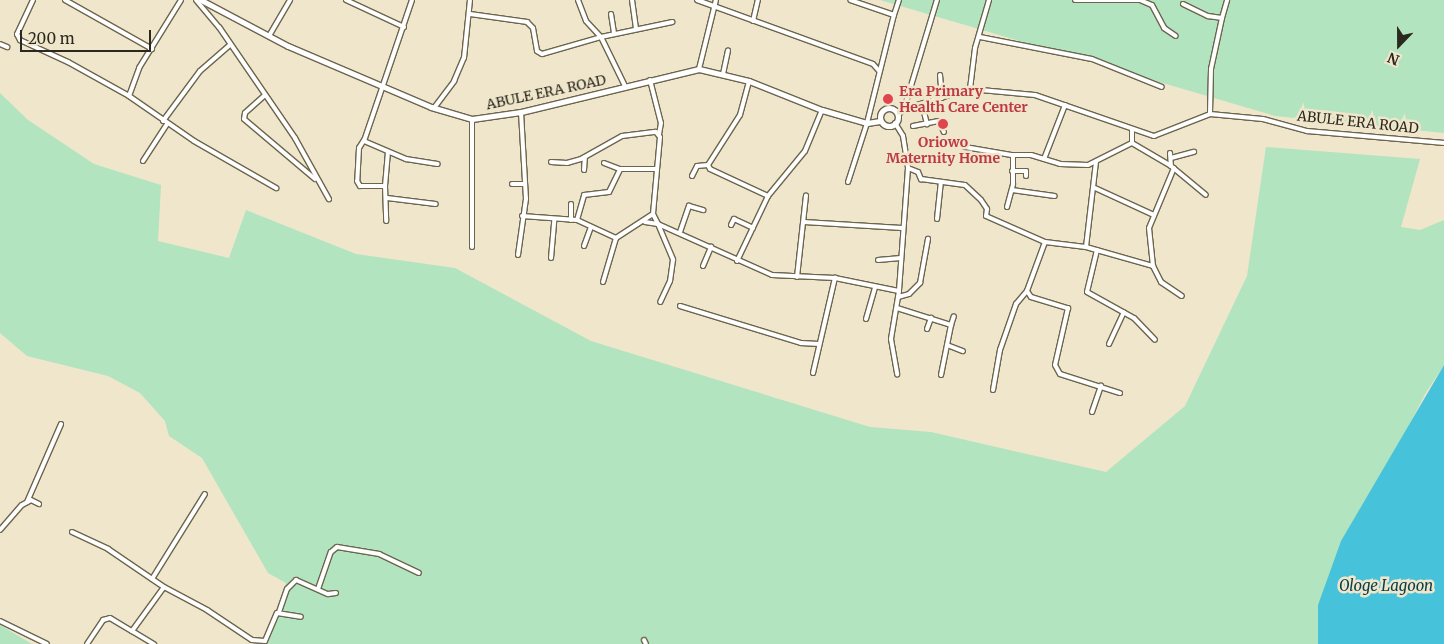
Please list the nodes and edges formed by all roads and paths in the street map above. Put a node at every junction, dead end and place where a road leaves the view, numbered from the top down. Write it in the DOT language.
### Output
graph roads {
  1 [pos="33,0"];
  2 [pos="65,0"];
  3 [pos="181,0"];
  4 [pos="196,0"];
  5 [pos="201,0"];
  6 [pos="290,0"];
  7 [pos="346,0"];
  8 [pos="412,0"];
  9 [pos="470,0"];
  10 [pos="578,0"];
  11 [pos="632,0"];
  12 [pos="697,0"];
  13 [pos="716,0"];
  14 [pos="758,0"];
  15 [pos="850,0"];
  16 [pos="899,0"];
  17 [pos="937,0"];
  18 [pos="989,0"];
  19 [pos="1075,0"];
  20 [pos="1140,0"];
  21 [pos="1227,0"];
  22 [pos="1183,4"];
  23 [pos="714,8"];
  24 [pos="470,14"];
  25 [pos="611,14"];
  26 [pos="894,15"];
  27 [pos="1222,18"];
  28 [pos="753,20"];
  29 [pos="672,22"];
  30 [pos="404,27"];
  31 [pos="636,29"];
  32 [pos="614,34"];
  33 [pos="269,36"];
  34 [pos="1176,36"];
  35 [pos="601,37"];
  36 [pos="980,37"];
  37 [pos="0,44"];
  38 [pos="230,44"];
  39 [pos="7,47"];
  40 [pos="152,49"];
  41 [pos="728,51"];
  42 [pos="882,60"];
  43 [pos="873,64"];
  44 [pos="699,69"];
  45 [pos="879,71"];
  46 [pos="722,74"];
  47 [pos="940,75"];
  48 [pos="650,80"];
  49 [pos="749,81"];
  50 [pos="384,86"];
  51 [pos="625,86"];
  52 [pos="1162,87"];
  53 [pos="970,90"];
  54 [pos="264,95"];
  55 [pos="129,96"];
  56 [pos="942,98"];
  57 [pos="922,104"];
  58 [pos="1065,105"];
  59 [pos="434,108"];
  60 [pos="904,109"];
  61 [pos="822,110"];
  62 [pos="521,112"];
  63 [pos="1210,114"];
  64 [pos="898,115"];
  65 [pos="472,119"];
  66 [pos="162,121"];
  67 [pos="880,121"];
  68 [pos="867,123"];
  69 [pos="895,123"];
  70 [pos="167,124"];
  71 [pos="927,124"];
  72 [pos="913,126"];
  73 [pos="1132,129"];
  74 [pos="944,132"];
  75 [pos="659,134"];
  76 [pos="364,140"];
  77 [pos="1132,143"];
  78 [pos="1444,143"];
  79 [pos="965,147"];
  80 [pos="388,152"];
  81 [pos="1194,152"];
  82 [pos="1011,156"];
  83 [pos="585,157"];
  84 [pos="1044,159"];
  85 [pos="143,161"];
  86 [pos="551,162"];
  87 [pos="1096,162"];
  88 [pos="604,163"];
  89 [pos="438,164"];
  90 [pos="708,165"];
  91 [pos="1172,167"];
  92 [pos="908,168"];
  93 [pos="620,169"];
  94 [pos="656,169"];
  95 [pos="584,170"];
  96 [pos="1012,171"];
  97 [pos="692,176"];
  98 [pos="1026,176"];
  99 [pos="315,179"];
  100 [pos="848,182"];
  101 [pos="941,182"];
  102 [pos="512,184"];
  103 [pos="525,184"];
  104 [pos="386,186"];
  105 [pos="276,188"];
  106 [pos="1095,188"];
  107 [pos="1012,190"];
  108 [pos="806,195"];
  109 [pos="1206,195"];
  110 [pos="768,196"];
  111 [pos="1055,196"];
  112 [pos="387,198"];
  113 [pos="329,199"];
  114 [pos="436,204"];
  115 [pos="571,204"];
  116 [pos="1007,207"];
  117 [pos="703,210"];
  118 [pos="653,214"];
  119 [pos="1154,215"];
  120 [pos="522,216"];
  121 [pos="937,219"];
  122 [pos="554,220"];
  123 [pos="571,220"];
  124 [pos="577,220"];
  125 [pos="386,221"];
  126 [pos="645,222"];
  127 [pos="804,222"];
  128 [pos="658,224"];
  129 [pos="731,225"];
  130 [pos="591,227"];
  131 [pos="753,228"];
  132 [pos="902,228"];
  133 [pos="680,232"];
  134 [pos="616,238"];
  135 [pos="928,240"];
  136 [pos="1045,242"];
  137 [pos="584,246"];
  138 [pos="472,247"];
  139 [pos="711,247"];
  140 [pos="1086,247"];
  141 [pos="1097,250"];
  142 [pos="518,255"];
  143 [pos="551,258"];
  144 [pos="901,258"];
  145 [pos="878,260"];
  146 [pos="737,261"];
  147 [pos="703,266"];
  148 [pos="1153,266"];
  149 [pos="797,278"];
  150 [pos="835,278"];
  151 [pos="604,282"];
  152 [pos="874,287"];
  153 [pos="899,291"];
  154 [pos="1027,291"];
  155 [pos="1182,296"];
  156 [pos="898,298"];
  157 [pos="660,302"];
  158 [pos="680,306"];
  159 [pos="897,308"];
  160 [pos="1124,312"];
  161 [pos="954,316"];
  162 [pos="931,318"];
  163 [pos="866,319"];
  164 [pos="951,325"];
  165 [pos="927,329"];
  166 [pos="1155,340"];
  167 [pos="819,344"];
  168 [pos="1109,344"];
  169 [pos="947,345"];
  170 [pos="963,351"];
  171 [pos="813,373"];
  172 [pos="897,374"];
  173 [pos="941,375"];
  174 [pos="1102,386"];
  175 [pos="993,390"];
  176 [pos="1120,392"];
  177 [pos="1092,412"];
  178 [pos="61,424"];
  179 [pos="206,494"];
  180 [pos="27,502"];
  181 [pos="39,504"];
  182 [pos="0,530"];
  183 [pos="72,532"];
  184 [pos="419,573"];
  185 [pos="152,579"];
  186 [pos="164,587"];
  187 [pos="318,589"];
  188 [pos="336,593"];
  189 [pos="279,612"];
  190 [pos="301,617"];
  191 [pos="0,622"];
  192 [pos="132,631"];
  193 [pos="47,644"];
  194 [pos="87,644"];
  195 [pos="154,644"];
  1 -- 55 [label="street"];
  2 -- 40 [label="street"];
  3 -- 40 [label="street"];
  4 -- 38 [label="street"];
  5 -- 33 [label="street, ABULE ERA ROAD"];
  6 -- 33 [label="street"];
  7 -- 30 [label="street"];
  8 -- 30 [label="street"];
  9 -- 24 [label="street"];
  10 -- 35 [label="street"];
  11 -- 31 [label="street"];
  12 -- 23 [label="street"];
  13 -- 23 [label="street"];
  14 -- 28 [label="street"];
  15 -- 26 [label="street"];
  16 -- 26 [label="street"];
  17 -- 60 [label="street"];
  18 -- 36 [label="street"];
  19 -- 20 [label="street"];
  20 -- 34 [label="street"];
  21 -- 27 [label="street"];
  22 -- 27 [label="street"];
  23 -- 28 [label="street"];
  23 -- 44 [label="street"];
  24 -- 35 [label="street"];
  24 -- 59 [label="street"];
  25 -- 32 [label="street"];
  26 -- 42 [label="street"];
  27 -- 63 [label="street"];
  28 -- 43 [label="street"];
  29 -- 31 [label="street"];
  30 -- 50 [label="street"];
  31 -- 32 [label="street"];
  32 -- 35 [label="street"];
  33 -- 50 [label="street, ABULE ERA ROAD"];
  35 -- 51 [label="street"];
  36 -- 52 [label="street"];
  36 -- 53 [label="street"];
  37 -- 39 [label="street"];
  38 -- 54 [label="street"];
  38 -- 66 [label="street"];
  40 -- 55 [label="street"];
  41 -- 46 [label="street"];
  42 -- 43 [label="street"];
  42 -- 45 [label="street"];
  43 -- 45 [label="street"];
  44 -- 46 [label="street, ABULE ERA ROAD"];
  44 -- 48 [label="street, ABULE ERA ROAD"];
  45 -- 68 [label="street"];
  46 -- 49 [label="street, ABULE ERA ROAD"];
  47 -- 56 [label="street"];
  48 -- 51 [label="street, ABULE ERA ROAD"];
  48 -- 75 [label="street"];
  49 -- 61 [label="street, ABULE ERA ROAD"];
  49 -- 90 [label="street"];
  50 -- 59 [label="street, ABULE ERA ROAD"];
  50 -- 76 [label="street"];
  51 -- 62 [label="street, ABULE ERA ROAD"];
  53 -- 56 [label="street, ABULE ERA ROAD"];
  53 -- 58 [label="street, ABULE ERA ROAD"];
  54 -- 99 [label="street"];
  54 -- 99 [label="street"];
  55 -- 66 [label="street"];
  56 -- 57 [label="street, ABULE ERA ROAD"];
  57 -- 60 [label="street, ABULE ERA ROAD"];
  57 -- 71 [label="street"];
  58 -- 73 [label="street, ABULE ERA ROAD"];
  58 -- 84 [label="street"];
  59 -- 65 [label="street, ABULE ERA ROAD"];
  60 -- 64 [label="street, ABULE ERA ROAD"];
  61 -- 68 [label="street, ABULE ERA ROAD"];
  61 -- 110 [label="street"];
  62 -- 65 [label="street, ABULE ERA ROAD"];
  62 -- 103 [label="street"];
  63 -- 73 [label="street, ABULE ERA ROAD"];
  63 -- 78 [label="street, ABULE ERA ROAD"];
  64 -- 67 [label="street, ABULE ERA ROAD"];
  64 -- 69 [label="street, ABULE ERA ROAD"];
  65 -- 138 [label="street"];
  66 -- 70 [label="street"];
  67 -- 68 [label="street, ABULE ERA ROAD"];
  67 -- 69 [label="street, ABULE ERA ROAD"];
  68 -- 100 [label="street"];
  69 -- 92 [label="street"];
  70 -- 85 [label="street"];
  70 -- 105 [label="street"];
  71 -- 72 [label="street"];
  71 -- 74 [label="street"];
  73 -- 77 [label="street"];
  75 -- 83 [label="street"];
  75 -- 94 [label="street"];
  76 -- 80 [label="street"];
  76 -- 104 [label="street"];
  77 -- 87 [label="street"];
  77 -- 91 [label="street"];
  79 -- 82 [label="street"];
  80 -- 89 [label="street"];
  80 -- 104 [label="street"];
  81 -- 91 [label="street"];
  82 -- 84 [label="street"];
  82 -- 96 [label="street"];
  83 -- 86 [label="street"];
  83 -- 95 [label="street"];
  84 -- 87 [label="street"];
  87 -- 106 [label="street"];
  88 -- 93 [label="street"];
  90 -- 97 [label="street"];
  90 -- 110 [label="street"];
  91 -- 109 [label="street"];
  91 -- 119 [label="street"];
  92 -- 101 [label="street"];
  92 -- 132 [label="street"];
  93 -- 94 [label="street"];
  93 -- 124 [label="street"];
  94 -- 118 [label="street"];
  96 -- 98 [label="street"];
  96 -- 107 [label="street"];
  99 -- 113 [label="street"];
  101 -- 121 [label="street"];
  101 -- 136 [label="street"];
  102 -- 103 [label="street"];
  103 -- 120 [label="street"];
  104 -- 112 [label="street"];
  106 -- 119 [label="street"];
  106 -- 140 [label="street"];
  107 -- 111 [label="street"];
  107 -- 116 [label="street"];
  108 -- 127 [label="street"];
  110 -- 131 [label="street"];
  112 -- 114 [label="street"];
  112 -- 125 [label="street"];
  115 -- 123 [label="street"];
  117 -- 133 [label="street"];
  118 -- 126 [label="street"];
  118 -- 128 [label="street"];
  119 -- 148 [label="street"];
  120 -- 122 [label="street"];
  120 -- 142 [label="street"];
  122 -- 123 [label="street"];
  122 -- 143 [label="street"];
  123 -- 124 [label="street"];
  124 -- 130 [label="street"];
  126 -- 128 [label="street"];
  126 -- 134 [label="street"];
  127 -- 132 [label="street"];
  127 -- 149 [label="street"];
  128 -- 133 [label="street"];
  128 -- 157 [label="street"];
  129 -- 131 [label="street"];
  130 -- 134 [label="street"];
  130 -- 137 [label="street"];
  131 -- 146 [label="street"];
  132 -- 144 [label="street"];
  133 -- 139 [label="street"];
  134 -- 151 [label="street"];
  135 -- 156 [label="street"];
  136 -- 140 [label="street"];
  136 -- 154 [label="street"];
  139 -- 146 [label="street"];
  139 -- 147 [label="street"];
  140 -- 141 [label="street"];
  141 -- 148 [label="street"];
  141 -- 160 [label="street"];
  144 -- 145 [label="street"];
  144 -- 153 [label="street"];
  146 -- 149 [label="street"];
  148 -- 155 [label="street"];
  149 -- 150 [label="street"];
  150 -- 152 [label="street"];
  150 -- 167 [label="street"];
  152 -- 153 [label="street"];
  152 -- 163 [label="street"];
  153 -- 156 [label="street"];
  154 -- 174 [label="street"];
  154 -- 175 [label="street"];
  156 -- 159 [label="street"];
  158 -- 167 [label="street"];
  159 -- 162 [label="street"];
  159 -- 172 [label="street"];
  160 -- 166 [label="street"];
  160 -- 168 [label="street"];
  161 -- 164 [label="street"];
  162 -- 164 [label="street"];
  162 -- 165 [label="street"];
  164 -- 169 [label="street"];
  167 -- 171 [label="street"];
  169 -- 170 [label="street"];
  169 -- 173 [label="street"];
  174 -- 176 [label="street"];
  174 -- 177 [label="street"];
  178 -- 180 [label="street"];
  179 -- 185 [label="street"];
  180 -- 181 [label="street"];
  180 -- 182 [label="street"];
  183 -- 185 [label="street"];
  184 -- 187 [label="street"];
  185 -- 186 [label="street"];
  186 -- 189 [label="street"];
  186 -- 192 [label="street"];
  187 -- 188 [label="street"];
  187 -- 189 [label="street"];
  189 -- 190 [label="street"];
  191 -- 193 [label="street"];
  192 -- 194 [label="street"];
  192 -- 195 [label="street"];
}
